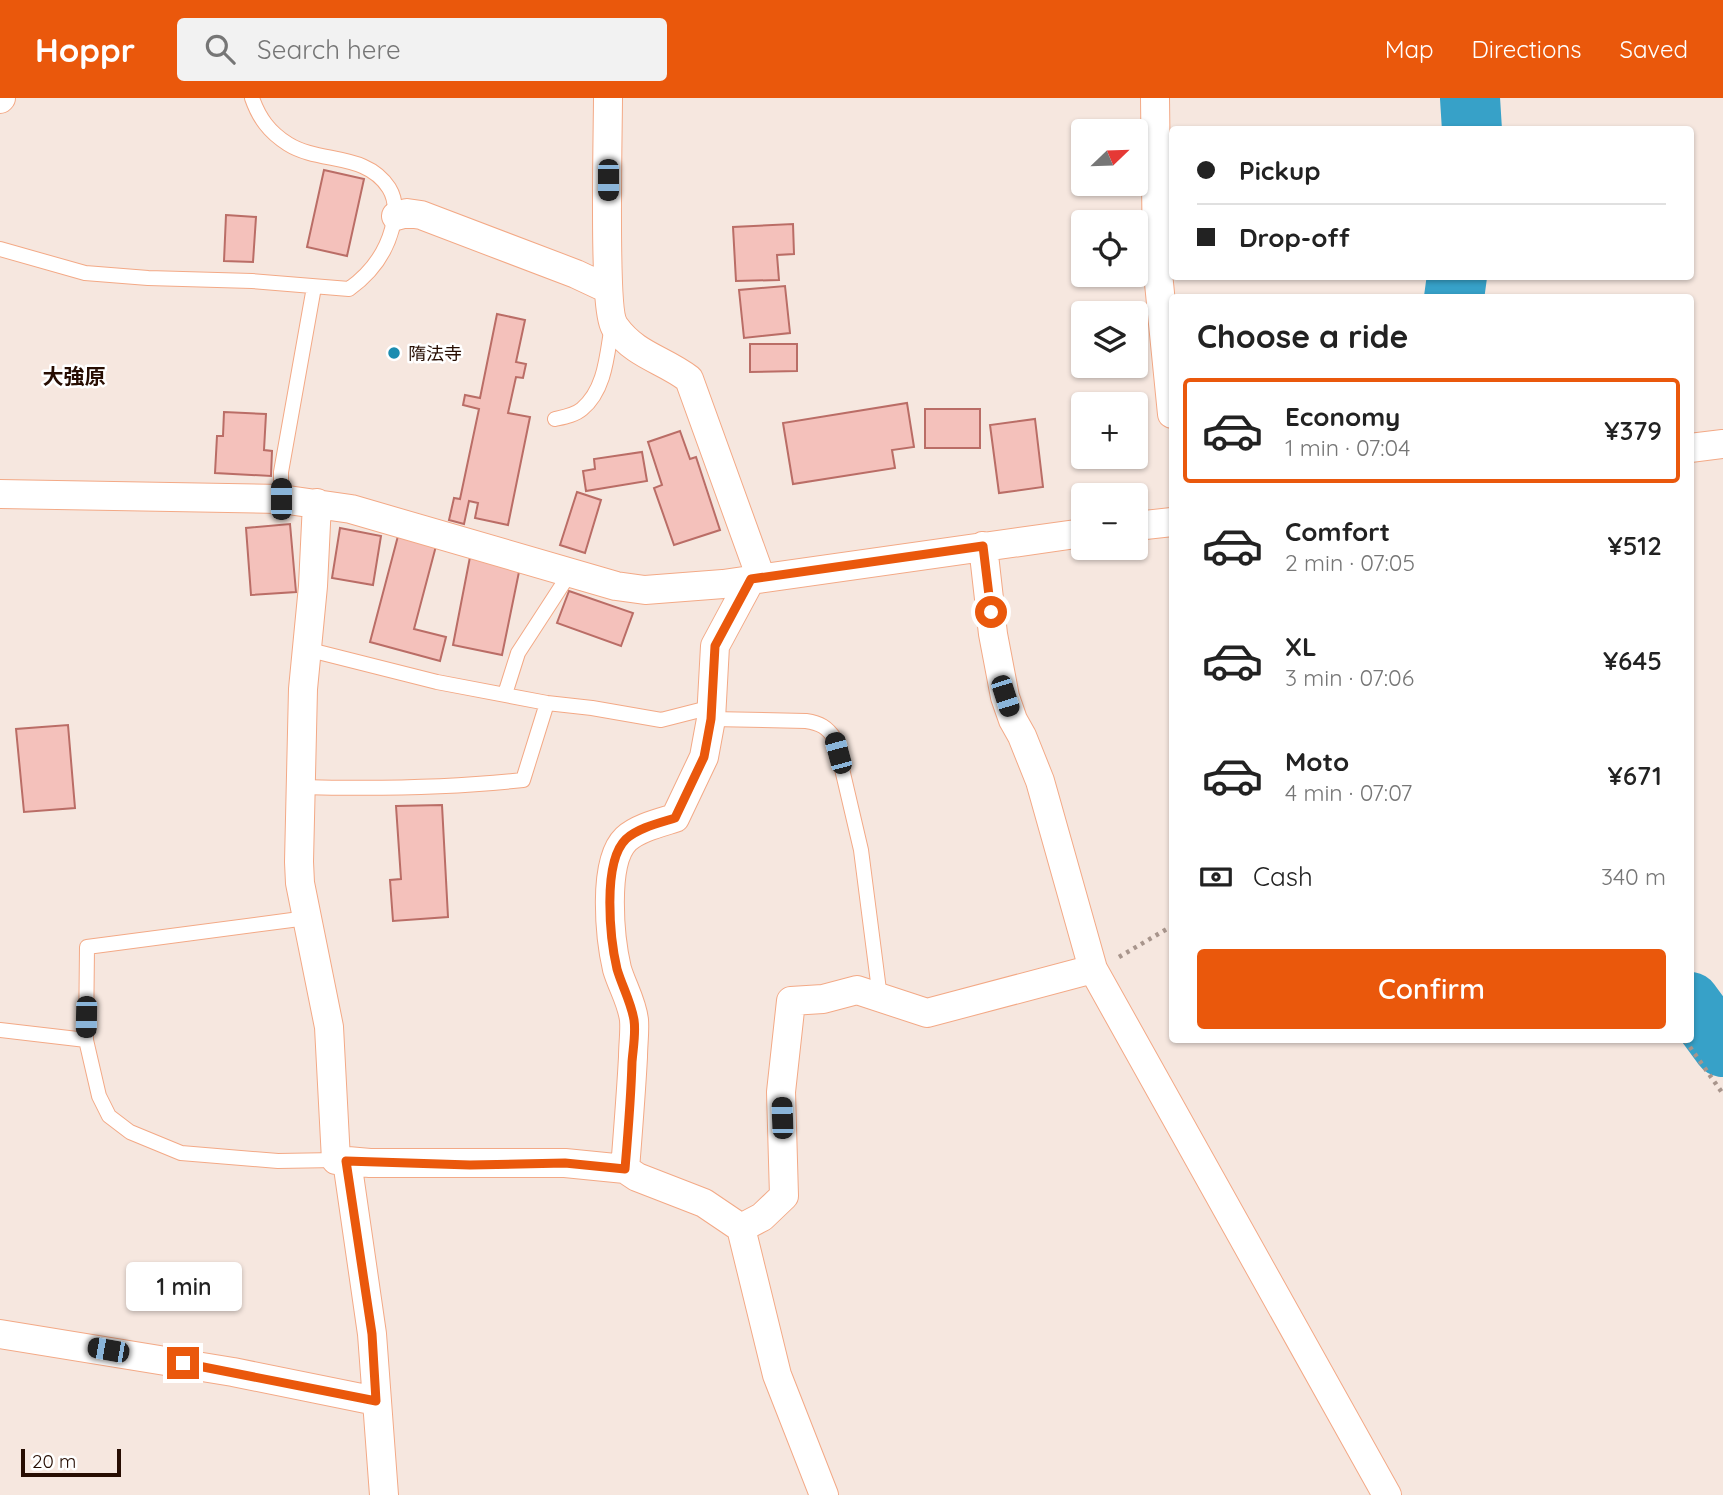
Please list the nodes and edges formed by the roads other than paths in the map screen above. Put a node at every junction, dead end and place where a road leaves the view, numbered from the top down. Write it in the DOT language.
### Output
graph roads {
  1 [pos="252,98"];
  2 [pos="608,98"];
  3 [pos="1155,98"];
  4 [pos="396,216"];
  5 [pos="0,249"];
  6 [pos="314,286"];
  7 [pos="608,289"];
  8 [pos="612,325"];
  9 [pos="1169,384"];
  10 [pos="555,419"];
  11 [pos="1723,444"];
  12 [pos="1694,448"];
  13 [pos="0,494"];
  14 [pos="281,499"];
  15 [pos="317,503"];
  16 [pos="1169,522"];
  17 [pos="1148,525"];
  18 [pos="1071,535"];
  19 [pos="983,546"];
  20 [pos="569,573"];
  21 [pos="756,579"];
  22 [pos="306,649"];
  23 [pos="505,694"];
  24 [pos="547,703"];
  25 [pos="711,713"];
  26 [pos="301,787"];
  27 [pos="307,918"];
  28 [pos="1093,969"];
  29 [pos="880,998"];
  30 [pos="0,1030"];
  31 [pos="86,1040"];
  32 [pos="341,1161"];
  33 [pos="625,1169"];
  34 [pos="741,1228"];
  35 [pos="0,1334"];
  36 [pos="376,1401"];
  37 [pos="384,1495"];
  38 [pos="824,1495"];
  39 [pos="1387,1495"];
  1 -- 4 [label="lane"];
  2 -- 7 [label="street"];
  3 -- 9 [label="street"];
  4 -- 6 [label="lane"];
  4 -- 7 [label="street"];
  5 -- 6 [label="lane"];
  6 -- 14 [label="lane"];
  7 -- 8 [label="street"];
  8 -- 10 [label="lane"];
  8 -- 21 [label="street"];
  11 -- 12 [label="street"];
  13 -- 14 [label="street"];
  14 -- 15 [label="street"];
  15 -- 20 [label="street"];
  15 -- 22 [label="street"];
  16 -- 17 [label="street"];
  18 -- 19 [label="street"];
  19 -- 21 [label="street"];
  19 -- 28 [label="street"];
  20 -- 21 [label="street"];
  20 -- 23 [label="lane"];
  21 -- 25 [label="street"];
  22 -- 23 [label="lane"];
  22 -- 26 [label="street"];
  23 -- 24 [label="lane"];
  24 -- 25 [label="lane"];
  24 -- 26 [label="lane"];
  25 -- 29 [label="lane"];
  25 -- 33 [label="street"];
  26 -- 27 [label="street"];
  27 -- 31 [label="lane"];
  27 -- 32 [label="street"];
  28 -- 29 [label="street"];
  28 -- 39 [label="street"];
  29 -- 34 [label="street"];
  30 -- 31 [label="lane"];
  31 -- 32 [label="lane"];
  32 -- 33 [label="street"];
  32 -- 36 [label="street"];
  33 -- 34 [label="street"];
  34 -- 38 [label="street"];
  35 -- 36 [label="street"];
  36 -- 37 [label="street"];
}
